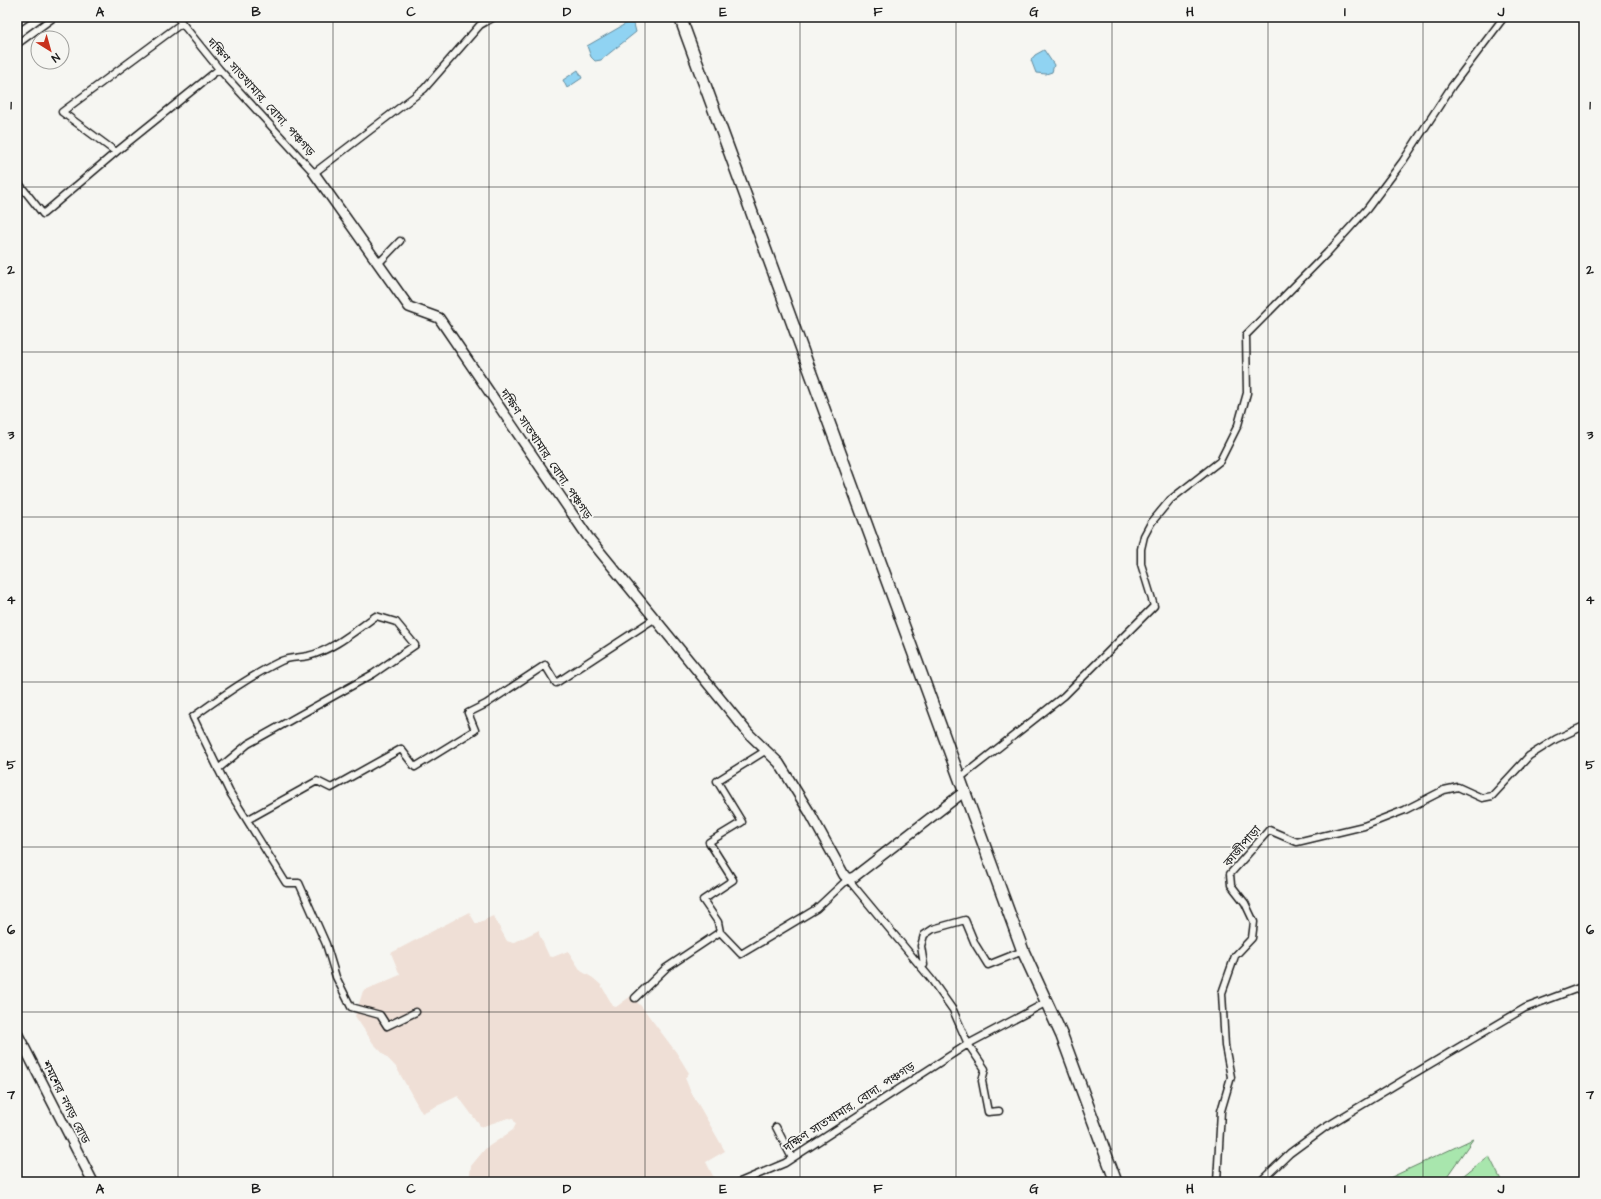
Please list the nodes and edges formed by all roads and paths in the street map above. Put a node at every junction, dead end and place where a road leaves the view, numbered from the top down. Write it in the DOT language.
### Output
graph roads {
  1 [pos="26,17"];
  2 [pos="54,17"];
  3 [pos="177,17"];
  4 [pos="494,17"];
  5 [pos="680,17"];
  6 [pos="1504,17"];
  7 [pos="182,23"];
  8 [pos="17,24"];
  9 [pos="17,44"];
  10 [pos="219,69"];
  11 [pos="116,152"];
  12 [pos="314,173"];
  13 [pos="17,181"];
  14 [pos="400,241"];
  15 [pos="378,264"];
  16 [pos="654,619"];
  17 [pos="1584,726"];
  18 [pos="765,751"];
  19 [pos="218,769"];
  20 [pos="960,778"];
  21 [pos="965,792"];
  22 [pos="247,820"];
  23 [pos="848,879"];
  24 [pos="720,932"];
  25 [pos="1023,950"];
  26 [pos="924,965"];
  27 [pos="1584,986"];
  28 [pos="635,998"];
  29 [pos="1047,1002"];
  30 [pos="416,1012"];
  31 [pos="17,1034"];
  32 [pos="968,1044"];
  33 [pos="999,1111"];
  34 [pos="776,1127"];
  35 [pos="792,1158"];
  36 [pos="1261,1181"];
  37 [pos="93,1182"];
  38 [pos="740,1182"];
  39 [pos="1116,1182"];
  40 [pos="1217,1182"];
  1 -- 8 [label="street"];
  2 -- 9 [label="street"];
  3 -- 7 [label="street, দক্ষিণ সাতখামার, বোদা, পঞ্চগড়"];
  4 -- 12 [label="street, দক্ষিণ সাতখামার, বোদা, পঞ্চগড়"];
  5 -- 20 [label="highway"];
  6 -- 20 [label="street"];
  7 -- 10 [label="street, দক্ষিণ সাতখামার, বোদা, পঞ্চগড়"];
  7 -- 11 [label="street"];
  10 -- 11 [label="street"];
  10 -- 12 [label="street, দক্ষিণ সাতখামার, বোদা, পঞ্চগড়"];
  11 -- 13 [label="street"];
  12 -- 15 [label="street, দক্ষিণ সাতখামার, বোদা, পঞ্চগড়"];
  14 -- 15 [label="street"];
  15 -- 16 [label="street, দক্ষিণ সাতখামার, বোদা, পঞ্চগড়"];
  16 -- 18 [label="street, দক্ষিণ সাতখামার, বোদা, পঞ্চগড়"];
  16 -- 22 [label="street"];
  17 -- 40 [label="street, কাজীপাড়া"];
  18 -- 23 [label="street, দক্ষিণ সাতখামার, বোদা, পঞ্চগড়"];
  18 -- 24 [label="street"];
  19 -- 19 [label="street"];
  19 -- 22 [label="street"];
  20 -- 21 [label="highway"];
  21 -- 23 [label="street"];
  21 -- 25 [label="highway"];
  22 -- 30 [label="street"];
  23 -- 24 [label="street"];
  23 -- 32 [label="street, দক্ষিণ সাতখামার, বোদা, পঞ্চগড়"];
  24 -- 28 [label="street"];
  25 -- 26 [label="street"];
  25 -- 29 [label="highway"];
  27 -- 36 [label="street"];
  29 -- 32 [label="street, দক্ষিণ সাতখামার, বোদা, পঞ্চগড়"];
  29 -- 39 [label="highway"];
  31 -- 37 [label="street, শমশের নগড় রোড"];
  32 -- 33 [label="street, দক্ষিণ সাতখামার, বোদা, পঞ্চগড়"];
  32 -- 35 [label="street, দক্ষিণ সাতখামার, বোদা, পঞ্চগড়"];
  34 -- 35 [label="street"];
  35 -- 38 [label="street, দক্ষিণ সাতখামার, বোদা, পঞ্চগড়"];
}
